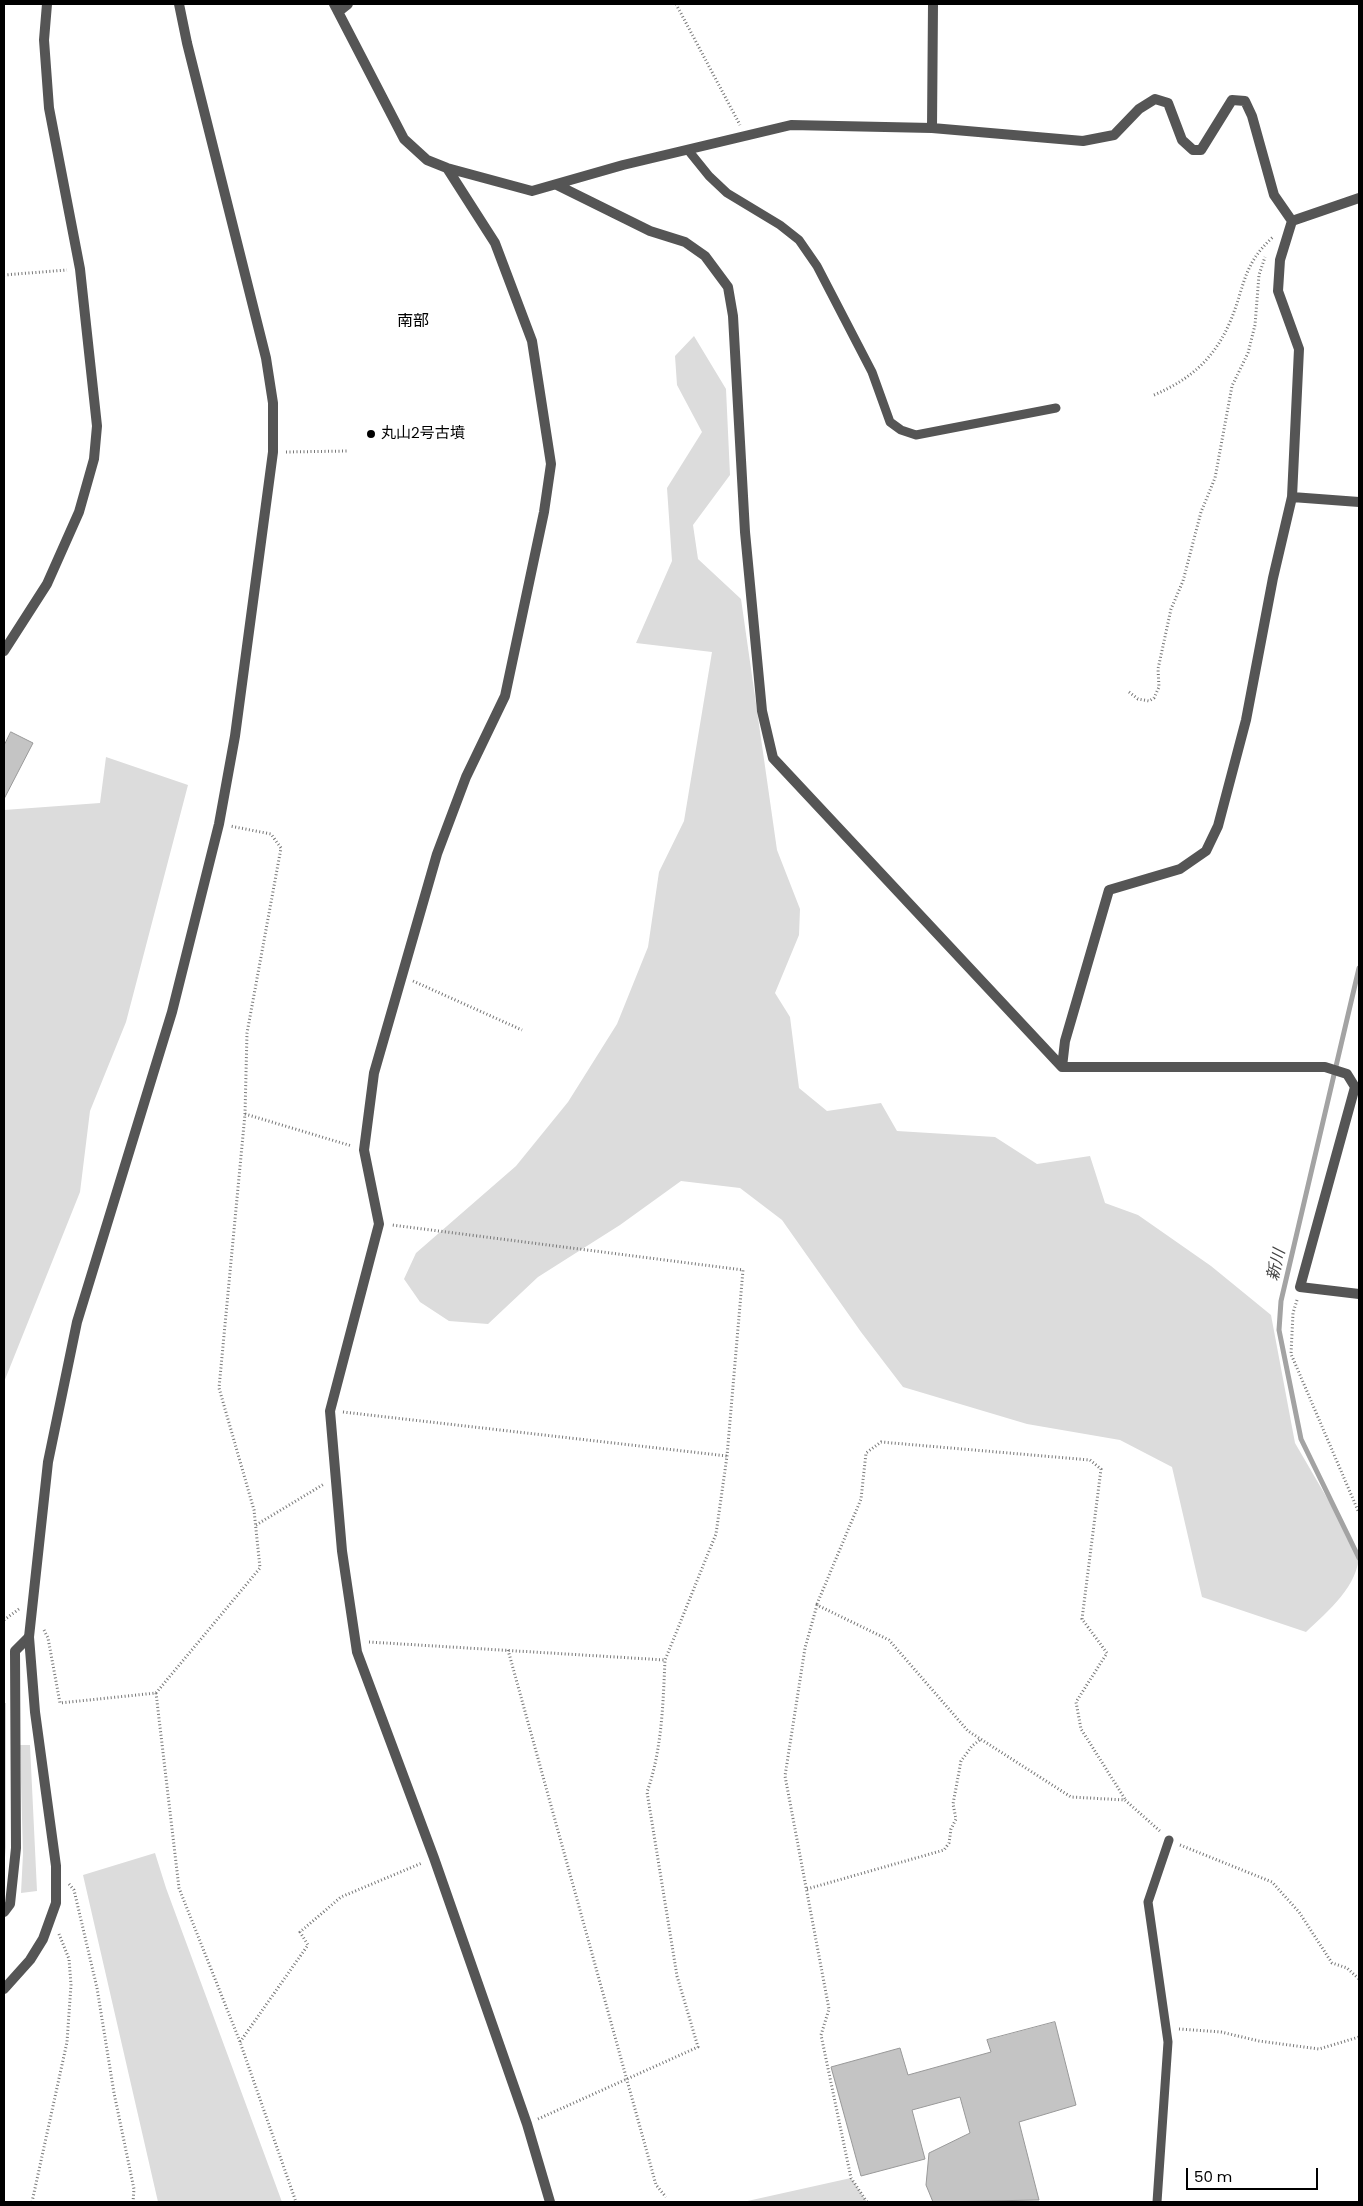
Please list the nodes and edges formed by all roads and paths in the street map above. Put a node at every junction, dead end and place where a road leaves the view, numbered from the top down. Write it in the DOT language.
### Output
graph roads {
  1 [pos="47,4"];
  2 [pos="179,4"];
  3 [pos="348,4"];
  4 [pos="676,4"];
  5 [pos="933,4"];
  6 [pos="336,8"];
  7 [pos="932,128"];
  8 [pos="746,136"];
  9 [pos="688,150"];
  10 [pos="447,168"];
  11 [pos="557,185"];
  12 [pos="1359,198"];
  13 [pos="1292,221"];
  14 [pos="1277,240"];
  15 [pos="1272,246"];
  16 [pos="1267,252"];
  17 [pos="80,269"];
  18 [pos="4,275"];
  19 [pos="1154,396"];
  20 [pos="1056,408"];
  21 [pos="348,451"];
  22 [pos="273,452"];
  23 [pos="1292,497"];
  24 [pos="1359,502"];
  25 [pos="4,651"];
  26 [pos="1129,692"];
  27 [pos="219,824"];
  28 [pos="401,976"];
  29 [pos="522,1030"];
  30 [pos="1062,1067"];
  31 [pos="245,1114"];
  32 [pos="364,1150"];
  33 [pos="379,1224"];
  34 [pos="1300,1287"];
  35 [pos="1359,1294"];
  36 [pos="330,1411"];
  37 [pos="726,1456"];
  38 [pos="334,1478"];
  39 [pos="1359,1513"];
  40 [pos="256,1525"];
  41 [pos="817,1604"];
  42 [pos="31,1621"];
  43 [pos="29,1637"];
  44 [pos="354,1641"];
  45 [pos="508,1650"];
  46 [pos="665,1660"];
  47 [pos="156,1693"];
  48 [pos="981,1739"];
  49 [pos="1125,1800"];
  50 [pos="1169,1840"];
  51 [pos="434,1858"];
  52 [pos="56,1866"];
  53 [pos="807,1890"];
  54 [pos="4,1912"];
  55 [pos="52,1915"];
  56 [pos="1359,1979"];
  57 [pos="4,1989"];
  58 [pos="1165,2028"];
  59 [pos="1359,2037"];
  60 [pos="240,2042"];
  61 [pos="627,2079"];
  62 [pos="527,2124"];
  63 [pos="666,2197"];
  64 [pos="32,2202"];
  65 [pos="134,2202"];
  66 [pos="296,2202"];
  67 [pos="550,2202"];
  68 [pos="867,2202"];
  69 [pos="1157,2202"];
  1 -- 17 [label="street"];
  2 -- 22 [label="street"];
  3 -- 6 [label="street"];
  4 -- 8 [label="path"];
  5 -- 7 [label="street"];
  6 -- 10 [label="street"];
  7 -- 8 [label="street"];
  7 -- 13 [label="street"];
  8 -- 9 [label="street"];
  9 -- 11 [label="street"];
  9 -- 20 [label="lane"];
  10 -- 11 [label="street"];
  10 -- 28 [label="street"];
  11 -- 30 [label="street"];
  12 -- 13 [label="street"];
  13 -- 19 [label="path"];
  13 -- 23 [label="street"];
  14 -- 15 [label="path"];
  16 -- 26 [label="path"];
  17 -- 18 [label="path"];
  17 -- 25 [label="street"];
  21 -- 22 [label="path"];
  22 -- 27 [label="street"];
  23 -- 24 [label="street"];
  23 -- 30 [label="street"];
  27 -- 31 [label="path"];
  27 -- 42 [label="street"];
  28 -- 29 [label="path"];
  28 -- 32 [label="street"];
  30 -- 34 [label="street"];
  31 -- 32 [label="path"];
  31 -- 40 [label="path"];
  32 -- 33 [label="street"];
  33 -- 36 [label="street"];
  33 -- 37 [label="path"];
  34 -- 35 [label="street"];
  34 -- 39 [label="path"];
  36 -- 37 [label="path"];
  36 -- 38 [label="street"];
  37 -- 46 [label="path"];
  38 -- 40 [label="path"];
  38 -- 44 [label="street"];
  40 -- 47 [label="path"];
  41 -- 48 [label="path"];
  41 -- 49 [label="path"];
  41 -- 53 [label="path"];
  42 -- 43 [label="street"];
  42 -- 47 [label="path"];
  43 -- 52 [label="street"];
  43 -- 54 [label="street"];
  44 -- 45 [label="path"];
  44 -- 51 [label="street"];
  45 -- 46 [label="path"];
  45 -- 61 [label="path"];
  46 -- 61 [label="path"];
  47 -- 60 [label="path"];
  48 -- 49 [label="path"];
  48 -- 53 [label="path"];
  49 -- 50 [label="path"];
  50 -- 56 [label="path"];
  50 -- 58 [label="lane"];
  51 -- 60 [label="path"];
  51 -- 62 [label="street"];
  52 -- 55 [label="street"];
  52 -- 65 [label="path"];
  53 -- 68 [label="path"];
  55 -- 57 [label="street"];
  55 -- 64 [label="path"];
  58 -- 59 [label="path"];
  58 -- 69 [label="lane"];
  60 -- 66 [label="path"];
  61 -- 62 [label="path"];
  61 -- 63 [label="path"];
  62 -- 67 [label="street"];
}
